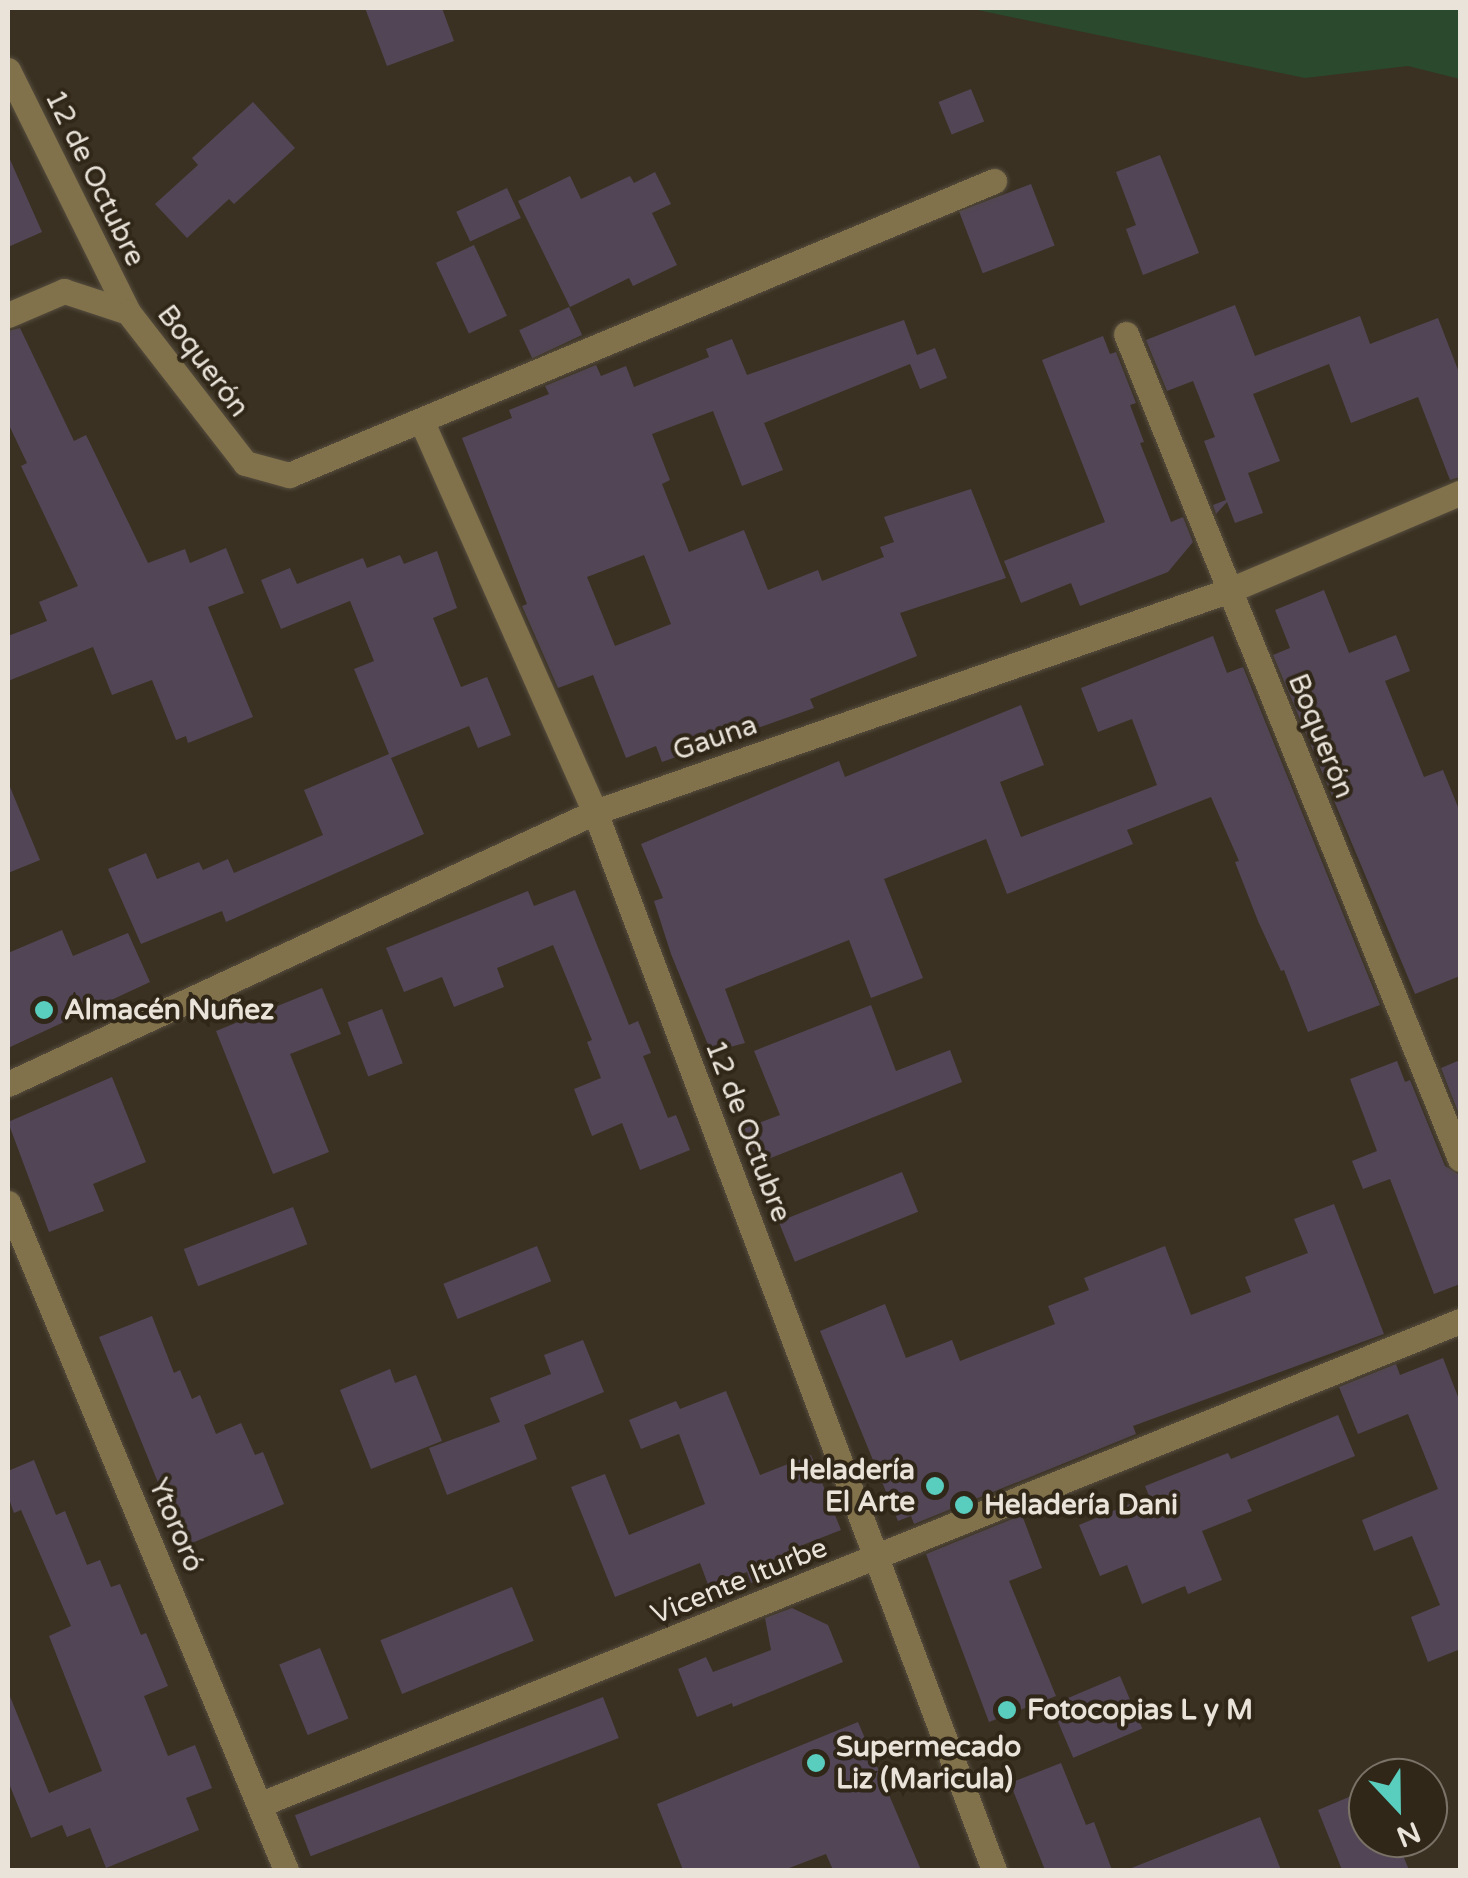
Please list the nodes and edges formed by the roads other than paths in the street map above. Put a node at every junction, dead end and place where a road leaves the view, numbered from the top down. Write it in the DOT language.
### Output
graph roads {
  1 [pos="8,70"];
  2 [pos="994,180"];
  3 [pos="128,312"];
  4 [pos="8,315"];
  5 [pos="1126,334"];
  6 [pos="422,422"];
  7 [pos="1460,493"];
  8 [pos="1230,590"];
  9 [pos="594,812"];
  10 [pos="8,1084"];
  11 [pos="1460,1160"];
  12 [pos="8,1203"];
  13 [pos="1460,1321"];
  14 [pos="878,1558"];
  15 [pos="261,1804"];
  16 [pos="286,1870"];
  17 [pos="994,1870"];
  1 -- 3 [label="street, 12 de Octubre"];
  2 -- 6 [label="street"];
  3 -- 4 [label="street, Boquerón"];
  3 -- 6 [label="street, Boquerón"];
  5 -- 8 [label="street, Boquerón"];
  6 -- 9 [label="street, 12 de Octubre"];
  7 -- 8 [label="street, Gauna"];
  8 -- 9 [label="street, Gauna"];
  8 -- 11 [label="street, Boquerón"];
  9 -- 10 [label="street, Gauna"];
  9 -- 14 [label="street, 12 de Octubre"];
  12 -- 15 [label="street, Ytororó"];
  13 -- 14 [label="street, Vicente Iturbe"];
  14 -- 15 [label="street, Vicente Iturbe"];
  14 -- 17 [label="street, 12 de Octubre"];
  15 -- 16 [label="street, Ytororó"];
}
